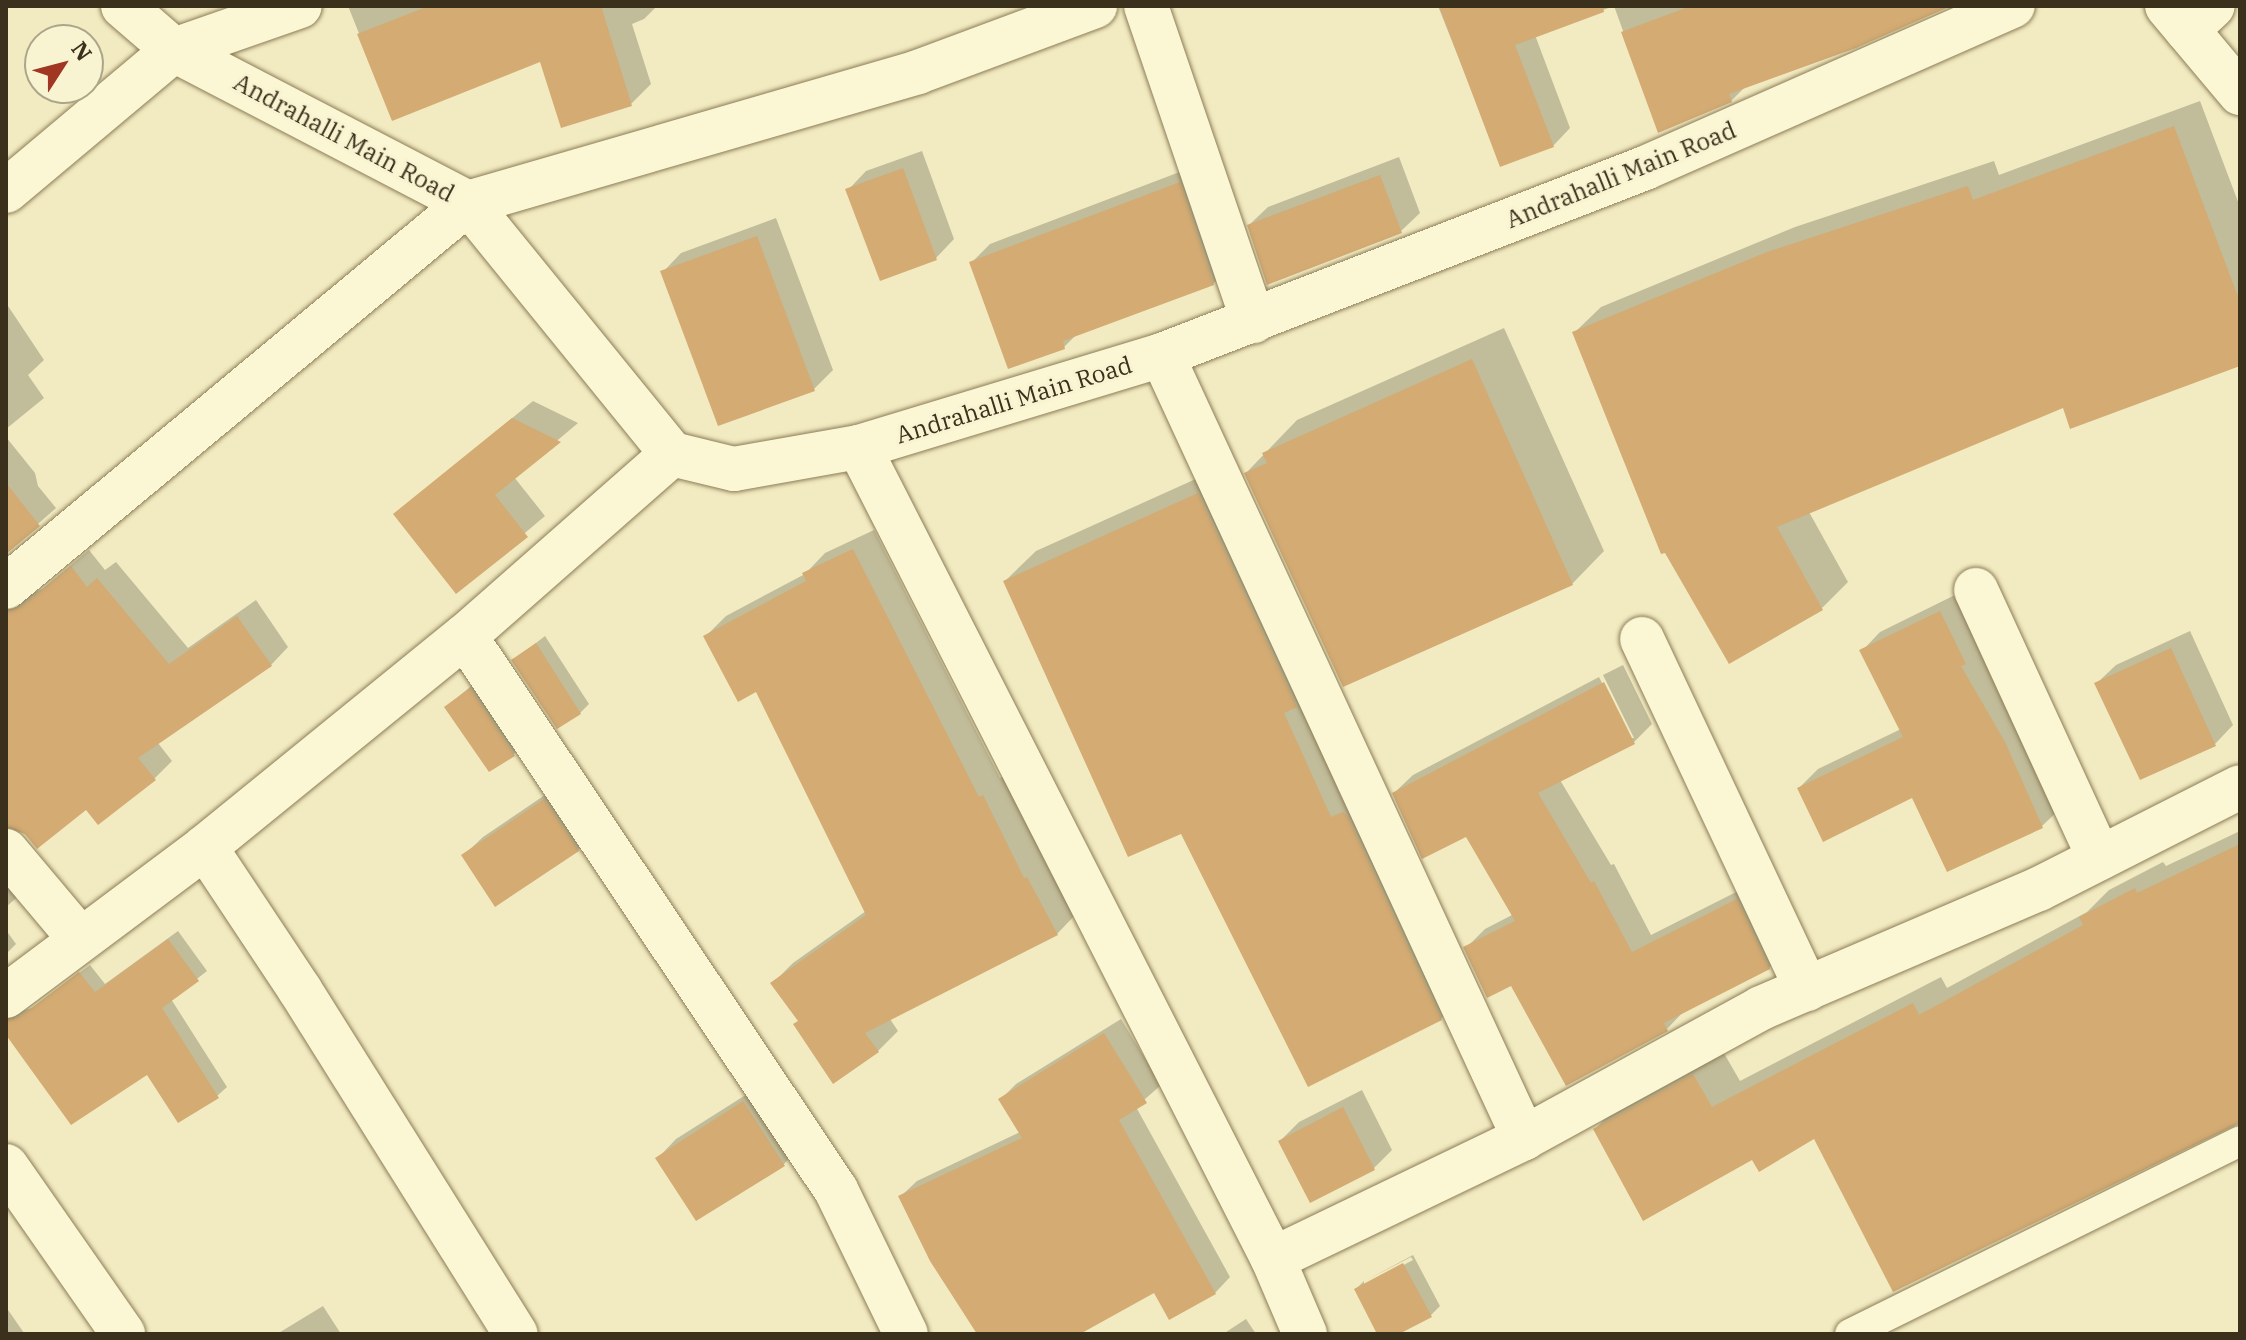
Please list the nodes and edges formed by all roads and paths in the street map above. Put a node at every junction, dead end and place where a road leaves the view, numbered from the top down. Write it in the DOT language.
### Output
graph roads {
  1 [pos="123,6"];
  2 [pos="300,6"];
  3 [pos="1095,6"];
  4 [pos="1146,6"];
  5 [pos="2013,6"];
  6 [pos="2189,14"];
  7 [pos="174,50"];
  8 [pos="2240,93"];
  9 [pos="6,191"];
  10 [pos="468,203"];
  11 [pos="1253,321"];
  12 [pos="1162,355"];
  13 [pos="859,447"];
  14 [pos="672,454"];
  15 [pos="6,587"];
  16 [pos="1976,590"];
  17 [pos="465,636"];
  18 [pos="1642,639"];
  19 [pos="2240,787"];
  20 [pos="205,847"];
  21 [pos="6,851"];
  22 [pos="2099,858"];
  23 [pos="80,939"];
  24 [pos="1807,989"];
  25 [pos="6,996"];
  26 [pos="1524,1138"];
  27 [pos="2240,1141"];
  28 [pos="6,1166"];
  29 [pos="1273,1259"];
  30 [pos="123,1334"];
  31 [pos="516,1334"];
  32 [pos="906,1334"];
  33 [pos="1305,1334"];
  34 [pos="1850,1334"];
  1 -- 7 [label="street, Andrahalli Main Road"];
  2 -- 7 [label="street"];
  3 -- 10 [label="street"];
  4 -- 11 [label="street"];
  5 -- 11 [label="street, Andrahalli Main Road"];
  6 -- 8 [label="street"];
  7 -- 9 [label="street"];
  7 -- 10 [label="street, Andrahalli Main Road"];
  10 -- 14 [label="street, Andrahalli Main Road"];
  10 -- 15 [label="street"];
  11 -- 12 [label="street, Andrahalli Main Road"];
  12 -- 13 [label="street, Andrahalli Main Road"];
  12 -- 26 [label="street"];
  13 -- 14 [label="street, Andrahalli Main Road"];
  13 -- 29 [label="street"];
  14 -- 17 [label="street"];
  16 -- 22 [label="street"];
  17 -- 20 [label="street"];
  17 -- 32 [label="street"];
  18 -- 24 [label="street"];
  19 -- 22 [label="street"];
  20 -- 23 [label="street"];
  20 -- 31 [label="street"];
  21 -- 23 [label="street"];
  22 -- 24 [label="street"];
  23 -- 25 [label="street"];
  24 -- 26 [label="street"];
  26 -- 29 [label="street"];
  27 -- 34 [label="lane"];
  28 -- 30 [label="street"];
  29 -- 33 [label="street"];
}
